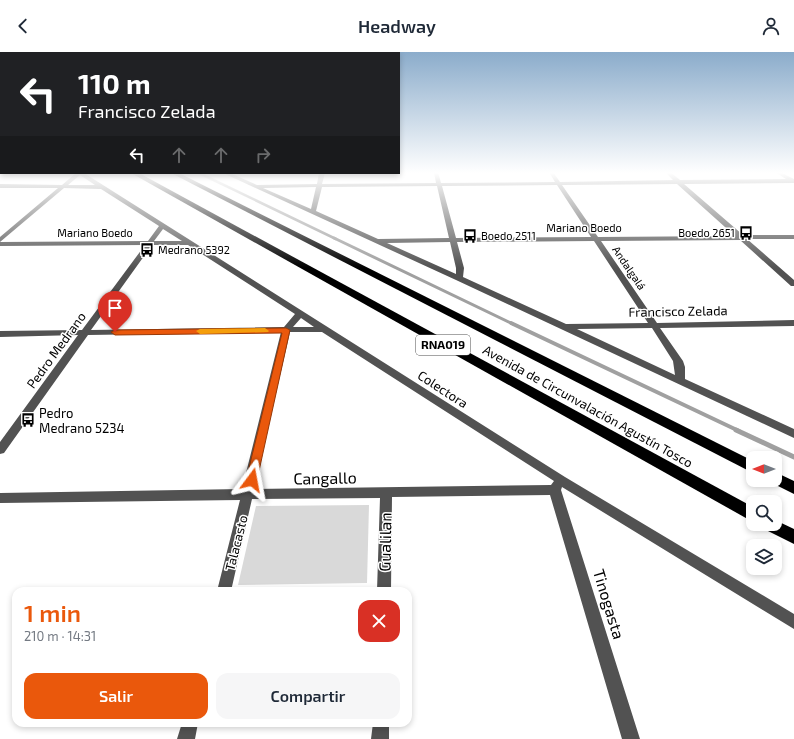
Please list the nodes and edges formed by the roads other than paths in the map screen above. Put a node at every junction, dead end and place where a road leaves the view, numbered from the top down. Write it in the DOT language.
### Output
graph roads {
  1 [pos="42,204"];
  2 [pos="128,204"];
  3 [pos="190,204"];
  4 [pos="235,204"];
  5 [pos="295,204"];
  6 [pos="315,204"];
  7 [pos="444,204"];
  8 [pos="572,204"];
  9 [pos="704,204"];
  10 [pos="313,212"];
  11 [pos="162,226"];
  12 [pos="742,237"];
  13 [pos="794,237"];
  14 [pos="596,239"];
  15 [pos="0,240"];
  16 [pos="452,240"];
  17 [pos="374,241"];
  18 [pos="149,243"];
  19 [pos="189,243"];
  20 [pos="0,244"];
  21 [pos="458,278"];
  22 [pos="794,284"];
  23 [pos="301,314"];
  24 [pos="794,323"];
  25 [pos="654,325"];
  26 [pos="562,327"];
  27 [pos="326,329"];
  28 [pos="286,330"];
  29 [pos="84,333"];
  30 [pos="0,334"];
  31 [pos="680,380"];
  32 [pos="794,434"];
  33 [pos="0,450"];
  34 [pos="746,463"];
  35 [pos="782,482"];
  36 [pos="558,485"];
  37 [pos="794,488"];
  38 [pos="386,494"];
  39 [pos="248,495"];
  40 [pos="0,498"];
  41 [pos="746,511"];
  42 [pos="782,531"];
  43 [pos="794,537"];
  44 [pos="225,587"];
  45 [pos="384,587"];
  46 [pos="794,622"];
  47 [pos="189,727"];
  48 [pos="381,727"];
  49 [pos="186,739"];
  50 [pos="380,739"];
  51 [pos="631,739"];
  1 -- 15 [label="street"];
  2 -- 11 [label="street, Colectora"];
  3 -- 41 [label="highway, Avenida de Circunvalación Agustín Tosco / RNA019"];
  4 -- 34 [label="highway, Avenida de Circunvalación Agustín Tosco / RNA019"];
  5 -- 10 [label="street"];
  6 -- 10 [label="street"];
  7 -- 16 [label="street"];
  8 -- 14 [label="street, Andalgalá"];
  9 -- 12 [label="street"];
  10 -- 17 [label="street"];
  11 -- 18 [label="street, Pedro Medrano"];
  11 -- 19 [label="street, Colectora"];
  12 -- 13 [label="street, Mariano Boedo"];
  12 -- 14 [label="street, Mariano Boedo"];
  12 -- 22 [label="street"];
  14 -- 16 [label="street, Mariano Boedo"];
  14 -- 25 [label="street, Andalgalá"];
  16 -- 17 [label="street, Mariano Boedo"];
  16 -- 21 [label="street"];
  17 -- 21 [label="street"];
  18 -- 19 [label="street, Mariano Boedo"];
  18 -- 20 [label="street, Mariano Boedo"];
  18 -- 29 [label="street, Pedro Medrano"];
  19 -- 23 [label="street, Colectora"];
  21 -- 26 [label="street"];
  23 -- 27 [label="street, Colectora"];
  23 -- 28 [label="street"];
  24 -- 25 [label="street, Francisco Zelada"];
  25 -- 26 [label="street, Francisco Zelada"];
  25 -- 31 [label="street, Andalgalá"];
  26 -- 31 [label="street"];
  27 -- 28 [label="street"];
  27 -- 36 [label="street, Colectora"];
  28 -- 29 [label="street"];
  28 -- 39 [label="street, Talacasto"];
  29 -- 30 [label="street"];
  29 -- 33 [label="street, Pedro Medrano"];
  31 -- 32 [label="street"];
  35 -- 37 [label="highway"];
  36 -- 38 [label="street, Cangallo"];
  36 -- 46 [label="street, Colectora"];
  36 -- 51 [label="street, Tinogasta"];
  38 -- 39 [label="street, Cangallo"];
  38 -- 45 [label="street, Gualilan"];
  39 -- 40 [label="street, Cangallo"];
  39 -- 44 [label="street, Talacasto"];
  42 -- 43 [label="highway"];
  47 -- 49 [label="street"];
  48 -- 50 [label="street"];
}
